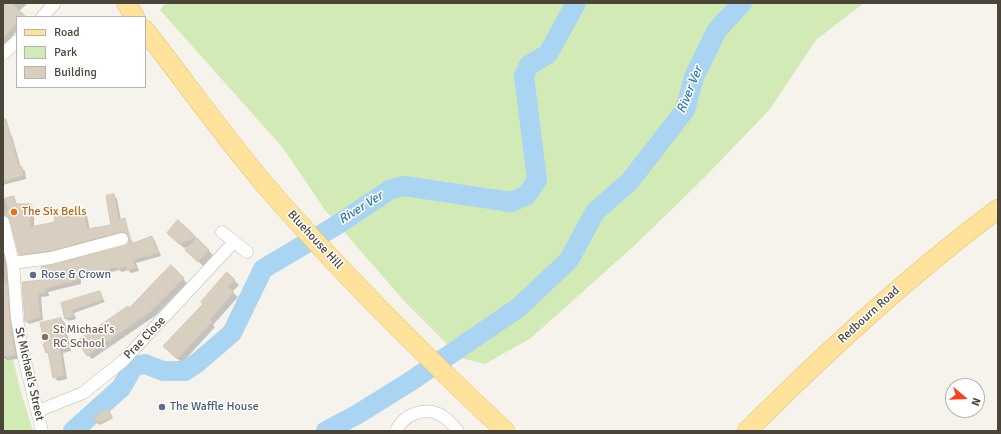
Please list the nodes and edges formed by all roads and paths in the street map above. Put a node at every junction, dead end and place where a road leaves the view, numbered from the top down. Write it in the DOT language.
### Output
graph roads {
  1 [pos="55,3"];
  2 [pos="126,3"];
  3 [pos="43,16"];
  4 [pos="134,16"];
  5 [pos="146,31"];
  6 [pos="16,42"];
  7 [pos="3,54"];
  8 [pos="998,209"];
  9 [pos="3,222"];
  10 [pos="222,232"];
  11 [pos="122,239"];
  12 [pos="234,242"];
  13 [pos="247,252"];
  14 [pos="13,263"];
  15 [pos="38,411"];
  16 [pos="42,431"];
  17 [pos="396,431"];
  18 [pos="458,431"];
  19 [pos="505,431"];
  20 [pos="747,431"];
  1 -- 3 [label="street"];
  2 -- 4 [label="main road"];
  5 -- 19 [label="main road, Bluehouse Hill"];
  6 -- 7 [label="street"];
  8 -- 20 [label="main road, Redbourn Road"];
  9 -- 14 [label="street, St Michael's Street"];
  10 -- 12 [label="street"];
  11 -- 14 [label="street"];
  12 -- 13 [label="street"];
  12 -- 15 [label="street, Prae Close"];
  14 -- 15 [label="street, St Michael's Street"];
  15 -- 16 [label="street, St Michael's Street"];
  17 -- 18 [label="street"];
}
